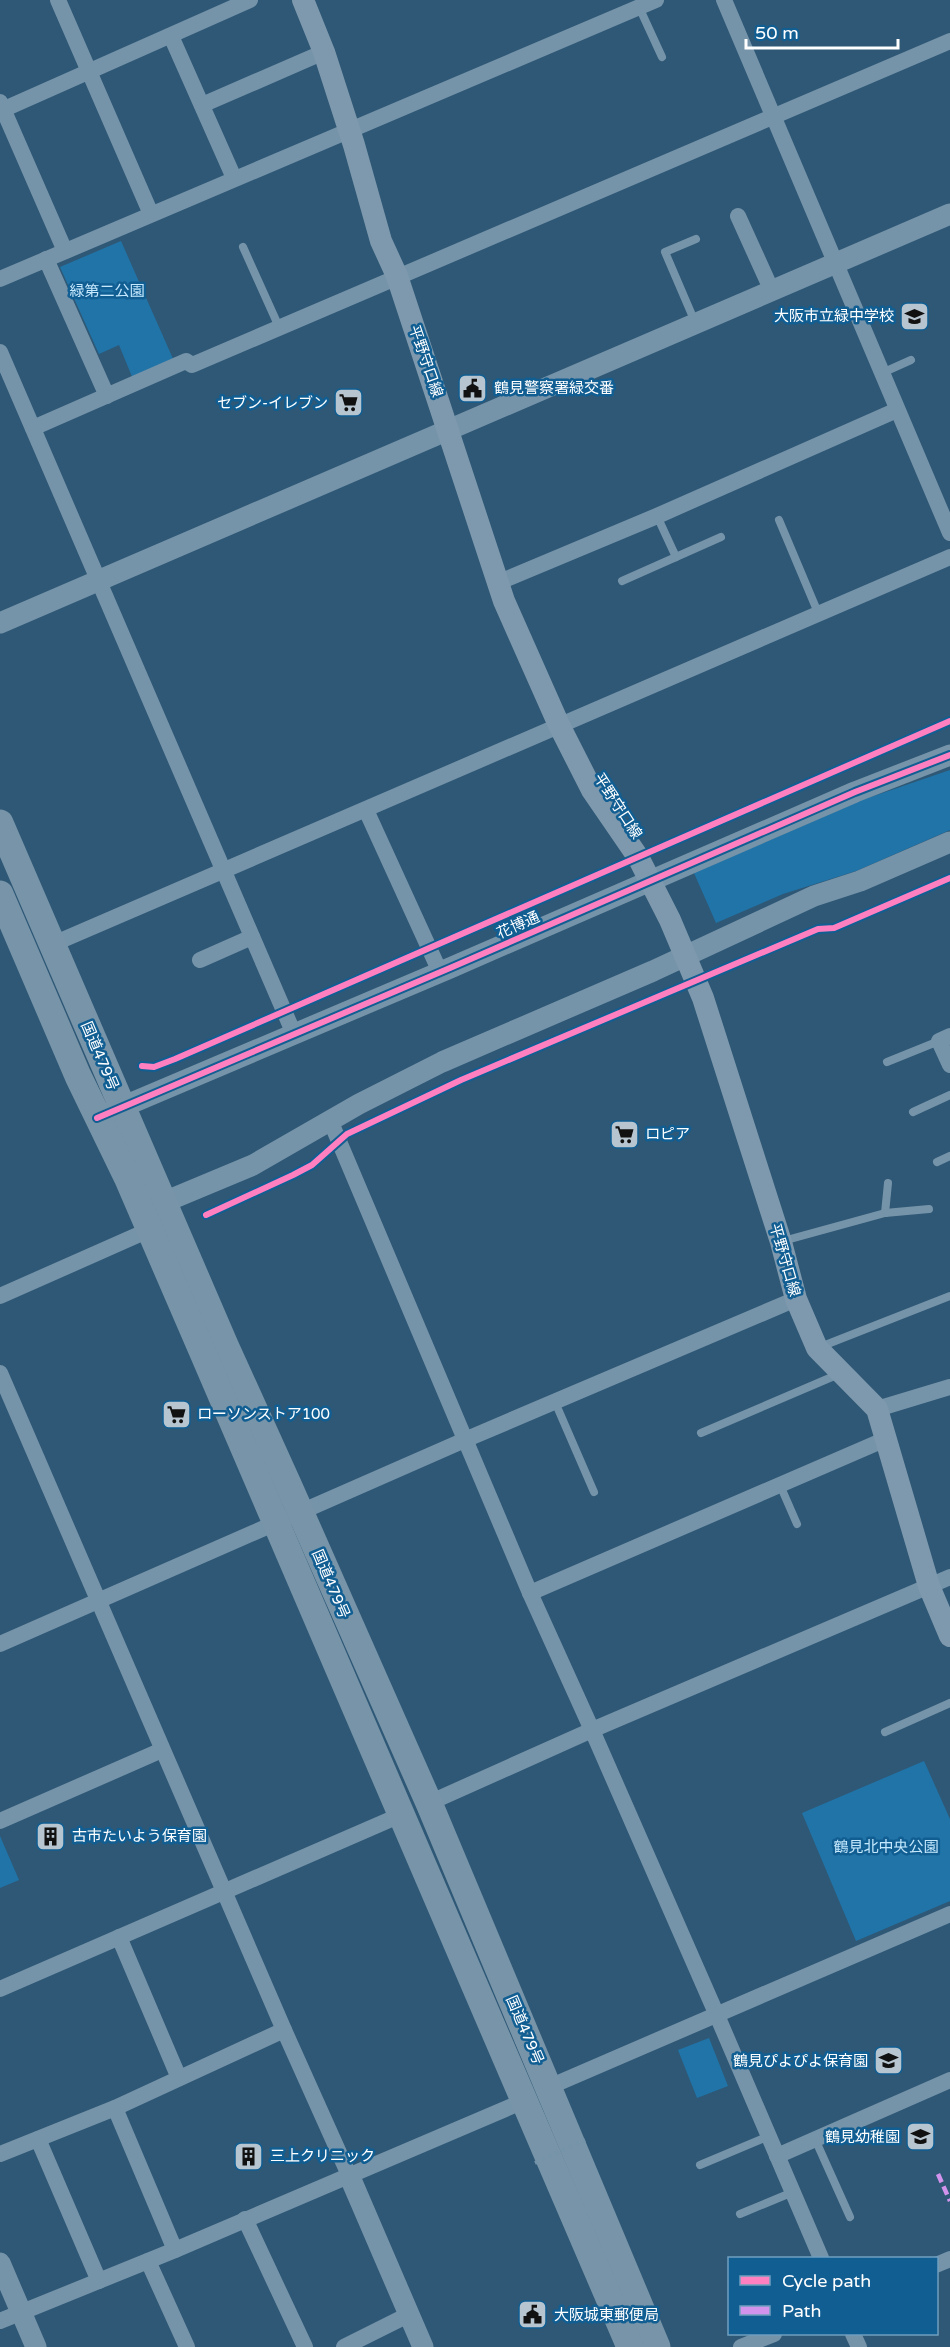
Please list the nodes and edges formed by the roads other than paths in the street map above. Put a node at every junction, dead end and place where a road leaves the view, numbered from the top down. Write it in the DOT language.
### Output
graph roads {
  1 [pos="58,0"];
  2 [pos="250,0"];
  3 [pos="303,0"];
  4 [pos="656,0"];
  5 [pos="724,0"];
  6 [pos="639,7"];
  7 [pos="171,36"];
  8 [pos="950,41"];
  9 [pos="324,52"];
  10 [pos="662,57"];
  11 [pos="90,72"];
  12 [pos="202,105"];
  13 [pos="1,107"];
  14 [pos="774,116"];
  15 [pos="349,129"];
  16 [pos="234,178"];
  17 [pos="152,214"];
  18 [pos="950,214"];
  19 [pos="738,216"];
  20 [pos="696,239"];
  21 [pos="243,247"];
  22 [pos="65,251"];
  23 [pos="46,259"];
  24 [pos="836,263"];
  25 [pos="397,276"];
  26 [pos="0,279"];
  27 [pos="772,291"];
  28 [pos="695,324"];
  29 [pos="279,327"];
  30 [pos="0,352"];
  31 [pos="911,360"];
  32 [pos="882,373"];
  33 [pos="107,396"];
  34 [pos="897,410"];
  35 [pos="33,428"];
  36 [pos="448,429"];
  37 [pos="657,516"];
  38 [pos="779,520"];
  39 [pos="950,533"];
  40 [pos="721,537"];
  41 [pos="676,557"];
  42 [pos="950,557"];
  43 [pos="98,580"];
  44 [pos="622,581"];
  45 [pos="497,583"];
  46 [pos="819,615"];
  47 [pos="0,622"];
  48 [pos="559,725"];
  49 [pos="950,755"];
  50 [pos="366,810"];
  51 [pos="0,823"];
  52 [pos="950,842"];
  53 [pos="223,871"];
  54 [pos="650,881"];
  55 [pos="0,894"];
  56 [pos="252,937"];
  57 [pos="53,944"];
  58 [pos="684,956"];
  59 [pos="200,960"];
  60 [pos="440,972"];
  61 [pos="294,1034"];
  62 [pos="944,1039"];
  63 [pos="887,1062"];
  64 [pos="950,1065"];
  65 [pos="950,1095"];
  66 [pos="122,1107"];
  67 [pos="913,1112"];
  68 [pos="97,1118"];
  69 [pos="330,1120"];
  70 [pos="950,1156"];
  71 [pos="937,1162"];
  72 [pos="888,1183"];
  73 [pos="928,1209"];
  74 [pos="885,1213"];
  75 [pos="156,1216"];
  76 [pos="781,1242"];
  77 [pos="0,1296"];
  78 [pos="950,1296"];
  79 [pos="796,1299"];
  80 [pos="817,1348"];
  81 [pos="0,1373"];
  82 [pos="842,1373"];
  83 [pos="950,1387"];
  84 [pos="555,1401"];
  85 [pos="877,1409"];
  86 [pos="701,1433"];
  87 [pos="467,1439"];
  88 [pos="886,1439"];
  89 [pos="780,1485"];
  90 [pos="594,1492"];
  91 [pos="288,1517"];
  92 [pos="797,1524"];
  93 [pos="950,1577"];
  94 [pos="929,1586"];
  95 [pos="530,1593"];
  96 [pos="99,1600"];
  97 [pos="950,1636"];
  98 [pos="0,1644"];
  99 [pos="950,1703"];
  100 [pos="592,1730"];
  101 [pos="885,1732"];
  102 [pos="162,1750"];
  103 [pos="429,1803"];
  104 [pos="403,1814"];
  105 [pos="0,1821"];
  106 [pos="224,1891"];
  107 [pos="950,1914"];
  108 [pos="119,1937"];
  109 [pos="0,1989"];
  110 [pos="717,2013"];
  111 [pos="284,2030"];
  112 [pos="180,2078"];
  113 [pos="950,2080"];
  114 [pos="549,2087"];
  115 [pos="524,2101"];
  116 [pos="115,2108"];
  117 [pos="769,2136"];
  118 [pos="38,2139"];
  119 [pos="815,2139"];
  120 [pos="0,2154"];
  121 [pos="777,2156"];
  122 [pos="700,2165"];
  123 [pos="349,2175"];
  124 [pos="793,2192"];
  125 [pos="740,2214"];
  126 [pos="850,2217"];
  127 [pos="245,2219"];
  128 [pos="175,2250"];
  129 [pos="820,2257"];
  130 [pos="148,2261"];
  131 [pos="0,2263"];
  132 [pos="99,2281"];
  133 [pos="21,2312"];
  134 [pos="408,2315"];
  135 [pos="0,2321"];
  136 [pos="771,2335"];
  137 [pos="36,2347"];
  138 [pos="187,2347"];
  139 [pos="305,2347"];
  140 [pos="344,2347"];
  141 [pos="423,2347"];
  142 [pos="630,2347"];
  143 [pos="657,2347"];
  144 [pos="741,2347"];
  1 -- 11 [label="street"];
  2 -- 7 [label="street"];
  3 -- 9 [label="main road, 平野守口線"];
  4 -- 6 [label="street"];
  5 -- 14 [label="street"];
  6 -- 10 [label="lane"];
  6 -- 15 [label="street"];
  7 -- 11 [label="street"];
  7 -- 12 [label="street"];
  8 -- 14 [label="street"];
  9 -- 12 [label="street"];
  9 -- 15 [label="main road, 平野守口線"];
  11 -- 13 [label="street"];
  11 -- 17 [label="street"];
  12 -- 16 [label="street"];
  13 -- 22 [label="street"];
  14 -- 24 [label="street"];
  14 -- 25 [label="street"];
  15 -- 16 [label="street"];
  15 -- 25 [label="main road, 平野守口線"];
  16 -- 17 [label="street"];
  17 -- 22 [label="street"];
  18 -- 24 [label="street"];
  19 -- 27 [label="street"];
  20 -- 28 [label="lane"];
  21 -- 29 [label="lane"];
  22 -- 23 [label="street"];
  23 -- 26 [label="street"];
  23 -- 33 [label="street"];
  24 -- 27 [label="street"];
  24 -- 32 [label="street"];
  25 -- 29 [label="street"];
  25 -- 36 [label="main road, 平野守口線"];
  27 -- 28 [label="street"];
  28 -- 36 [label="street"];
  29 -- 33 [label="street"];
  30 -- 35 [label="street"];
  31 -- 32 [label="lane"];
  32 -- 34 [label="street"];
  33 -- 35 [label="street"];
  34 -- 37 [label="street"];
  34 -- 39 [label="street"];
  35 -- 43 [label="street"];
  36 -- 43 [label="street"];
  36 -- 45 [label="main road, 平野守口線"];
  37 -- 41 [label="lane"];
  37 -- 45 [label="street"];
  38 -- 46 [label="lane"];
  40 -- 41 [label="lane"];
  41 -- 44 [label="lane"];
  42 -- 46 [label="street"];
  43 -- 47 [label="street"];
  43 -- 53 [label="street"];
  45 -- 48 [label="main road, 平野守口線"];
  46 -- 48 [label="street"];
  48 -- 50 [label="street"];
  48 -- 54 [label="main road, 平野守口線"];
  49 -- 54 [label="street, 花博通"];
  50 -- 53 [label="street"];
  50 -- 60 [label="street"];
  51 -- 57 [label="highway, 国道479号"];
  52 -- 58 [label="street"];
  53 -- 56 [label="street"];
  53 -- 57 [label="street"];
  54 -- 58 [label="main road, 平野守口線"];
  54 -- 60 [label="street, 花博通"];
  55 -- 68 [label="highway, 国道479号"];
  56 -- 59 [label="street"];
  56 -- 61 [label="street"];
  57 -- 66 [label="highway, 国道479号"];
  58 -- 69 [label="street"];
  58 -- 76 [label="main road, 平野守口線"];
  60 -- 61 [label="street, 花博通"];
  61 -- 66 [label="street, 花博通"];
  62 -- 63 [label="lane"];
  62 -- 64 [label="street"];
  65 -- 67 [label="lane"];
  66 -- 68 [label="street, 花博通"];
  66 -- 75 [label="highway, 国道479号"];
  68 -- 75 [label="highway, 国道479号"];
  69 -- 75 [label="street"];
  69 -- 87 [label="street"];
  70 -- 71 [label="lane"];
  72 -- 74 [label="lane"];
  73 -- 74 [label="lane"];
  74 -- 76 [label="lane"];
  75 -- 77 [label="street"];
  75 -- 91 [label="highway, 国道479号"];
  76 -- 79 [label="main road, 平野守口線"];
  78 -- 80 [label="lane"];
  79 -- 80 [label="main road, 平野守口線"];
  79 -- 84 [label="street"];
  80 -- 82 [label="main road, 平野守口線"];
  81 -- 96 [label="street"];
  82 -- 85 [label="main road, 平野守口線"];
  82 -- 86 [label="lane"];
  83 -- 85 [label="street"];
  84 -- 87 [label="street"];
  84 -- 90 [label="lane"];
  85 -- 88 [label="main road, 平野守口線"];
  87 -- 91 [label="street"];
  87 -- 95 [label="street"];
  88 -- 89 [label="street"];
  88 -- 94 [label="main road, 平野守口線"];
  89 -- 92 [label="lane"];
  89 -- 95 [label="street"];
  91 -- 96 [label="street"];
  91 -- 103 [label="highway, 国道479号"];
  91 -- 104 [label="highway, 国道479号"];
  93 -- 94 [label="street"];
  94 -- 97 [label="main road, 平野守口線"];
  94 -- 100 [label="street"];
  95 -- 100 [label="street"];
  96 -- 98 [label="street"];
  96 -- 102 [label="street"];
  99 -- 101 [label="lane"];
  100 -- 103 [label="street"];
  100 -- 110 [label="street"];
  102 -- 105 [label="street"];
  102 -- 106 [label="street"];
  103 -- 114 [label="highway, 国道479号"];
  104 -- 106 [label="street"];
  104 -- 115 [label="highway, 国道479号"];
  106 -- 108 [label="street"];
  106 -- 111 [label="street"];
  107 -- 110 [label="street"];
  108 -- 109 [label="street"];
  108 -- 112 [label="street"];
  110 -- 114 [label="street"];
  110 -- 117 [label="street"];
  111 -- 112 [label="street"];
  111 -- 123 [label="street"];
  112 -- 116 [label="street"];
  113 -- 119 [label="street"];
  114 -- 143 [label="highway, 国道479号"];
  115 -- 123 [label="street"];
  115 -- 142 [label="highway, 国道479号"];
  116 -- 118 [label="street"];
  116 -- 128 [label="street"];
  117 -- 121 [label="street"];
  117 -- 122 [label="lane"];
  118 -- 120 [label="street"];
  118 -- 132 [label="street"];
  119 -- 121 [label="street"];
  119 -- 126 [label="lane"];
  121 -- 124 [label="street"];
  123 -- 127 [label="street"];
  123 -- 134 [label="street"];
  124 -- 125 [label="lane"];
  124 -- 129 [label="street"];
  127 -- 128 [label="street"];
  127 -- 139 [label="street"];
  128 -- 130 [label="street"];
  130 -- 132 [label="street"];
  130 -- 138 [label="street"];
  131 -- 133 [label="street"];
  132 -- 133 [label="street"];
  133 -- 135 [label="street"];
  133 -- 137 [label="street"];
  134 -- 140 [label="street"];
  134 -- 141 [label="street"];
  136 -- 144 [label="street"];
}
